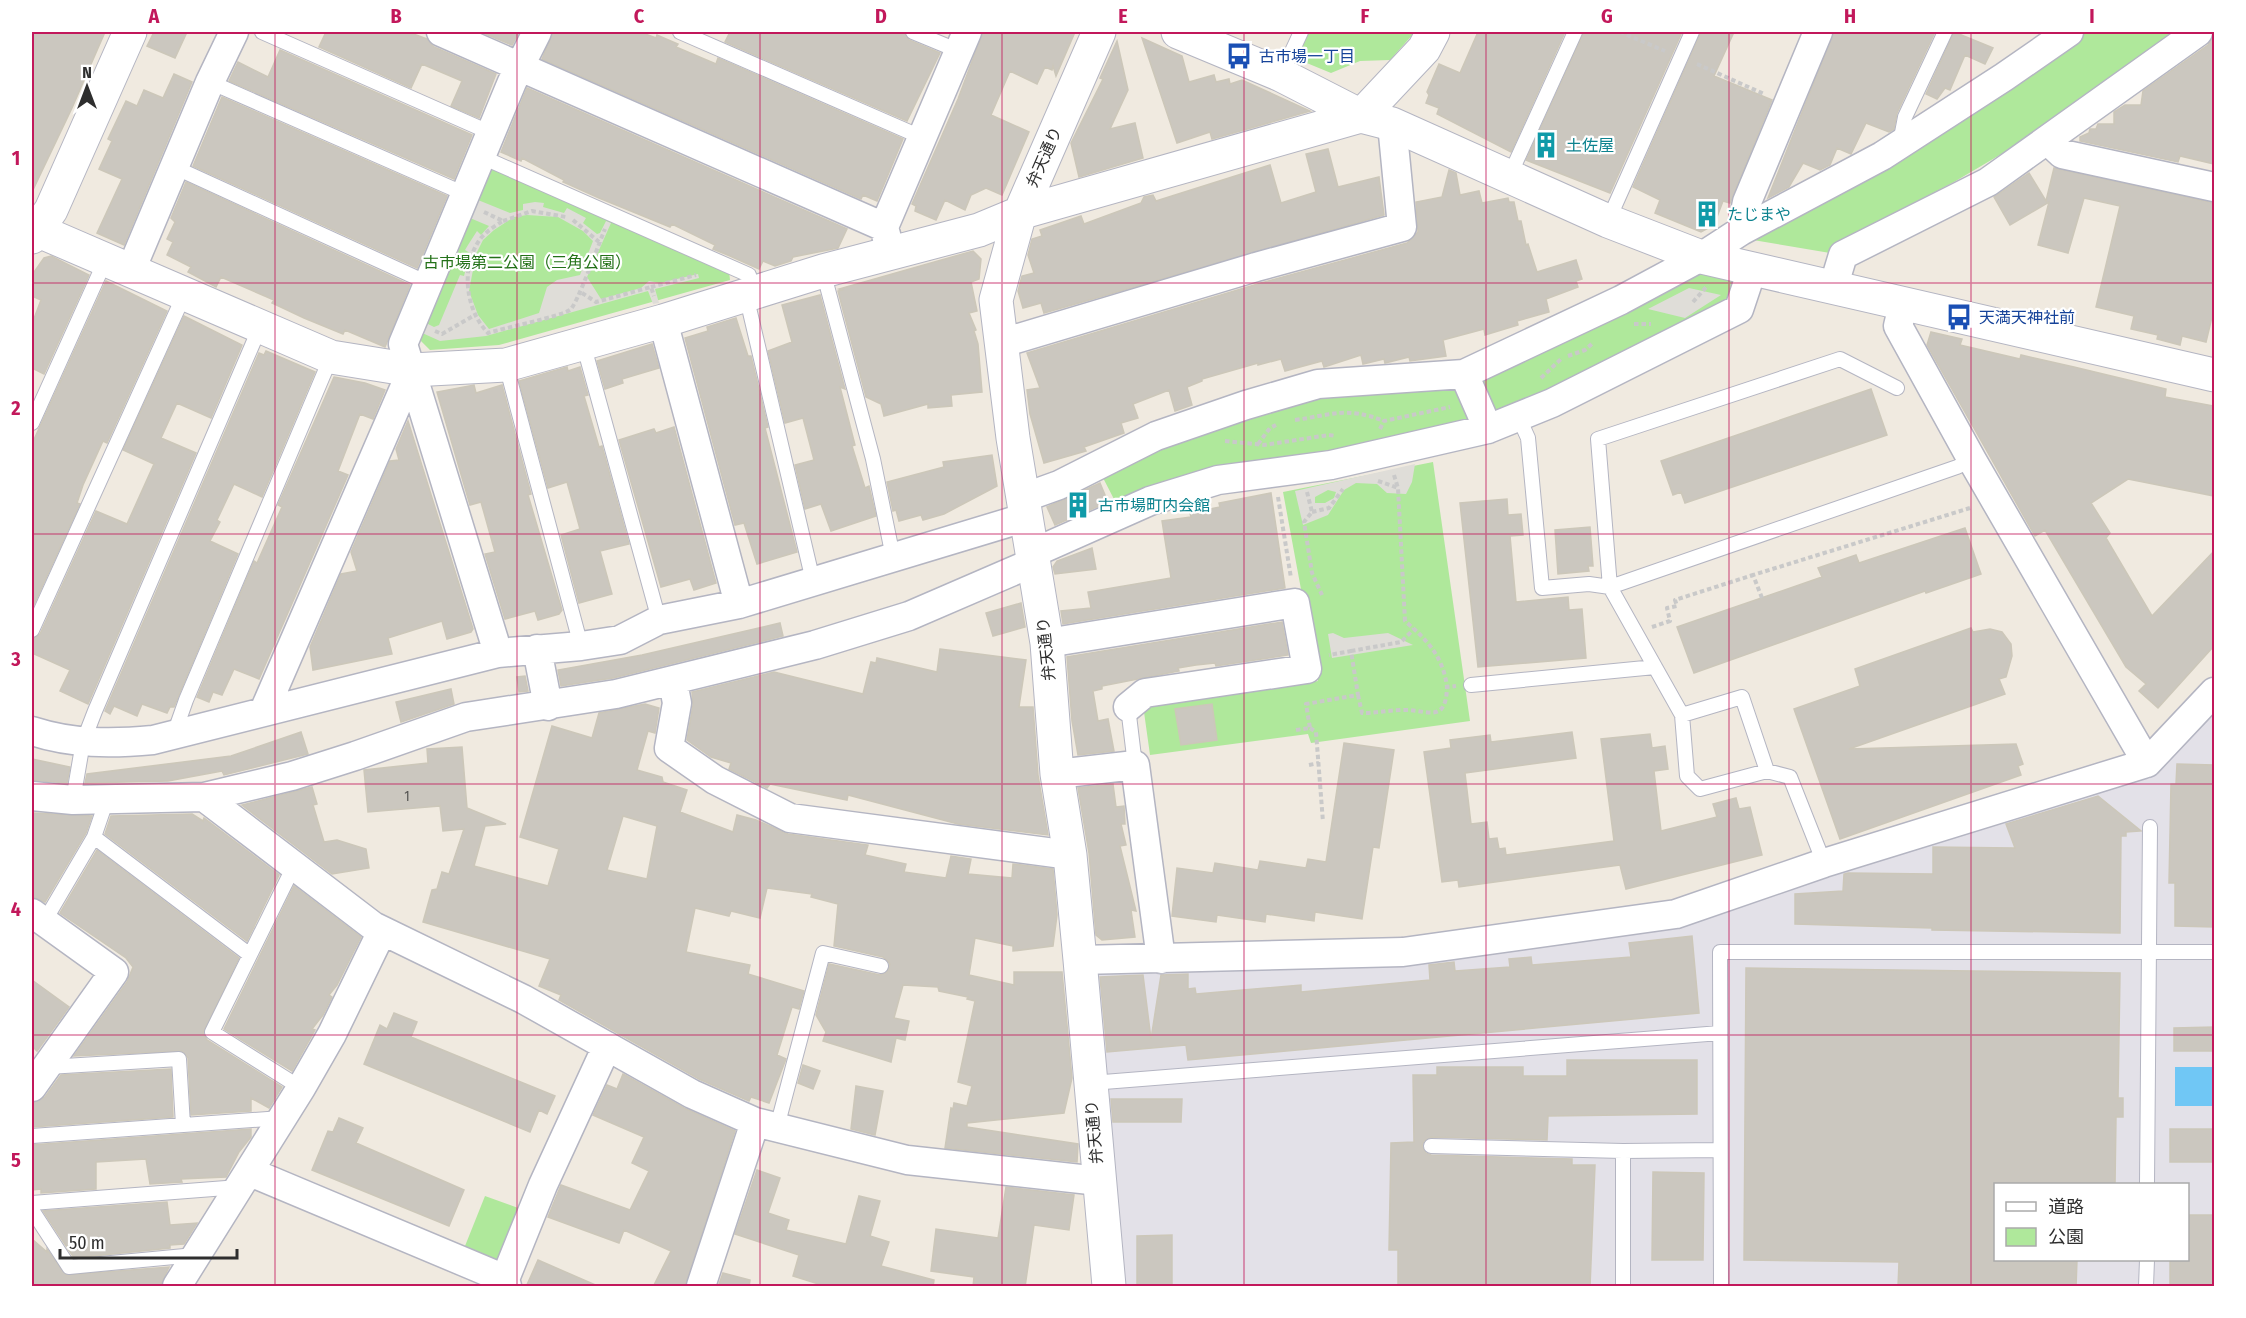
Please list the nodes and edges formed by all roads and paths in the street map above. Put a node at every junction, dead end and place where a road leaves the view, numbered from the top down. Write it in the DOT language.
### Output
graph roads {
  1 [pos="130,32"];
  2 [pos="234,32"];
  3 [pos="262,32"];
  4 [pos="441,32"];
  5 [pos="537,32"];
  6 [pos="680,32"];
  7 [pos="913,32"];
  8 [pos="1099,32"];
  9 [pos="1178,32"];
  10 [pos="1301,32"];
  11 [pos="1433,32"];
  12 [pos="1575,32"];
  13 [pos="1620,32"];
  14 [pos="1692,32"];
  15 [pos="1818,32"];
  16 [pos="1945,32"];
  17 [pos="2069,32"];
  18 [pos="2198,32"];
  19 [pos="963,41"];
  20 [pos="1681,57"];
  21 [pos="520,65"];
  22 [pos="1281,75"];
  23 [pos="210,82"];
  24 [pos="1786,105"];
  25 [pos="1361,116"];
  26 [pos="1392,124"];
  27 [pos="921,137"];
  28 [pos="2047,140"];
  29 [pos="1900,143"];
  30 [pos="486,145"];
  31 [pos="174,167"];
  32 [pos="1509,177"];
  33 [pos="2214,187"];
  34 [pos="463,199"];
  35 [pos="1020,213"];
  36 [pos="611,214"];
  37 [pos="503,220"];
  38 [pos="1608,221"];
  39 [pos="33,231"];
  40 [pos="1740,231"];
  41 [pos="887,240"];
  42 [pos="599,242"];
  43 [pos="119,265"];
  44 [pos="1752,270"];
  45 [pos="823,271"];
  46 [pos="1704,271"];
  47 [pos="696,275"];
  48 [pos="428,283"];
  49 [pos="651,287"];
  50 [pos="1833,288"];
  51 [pos="582,292"];
  52 [pos="184,293"];
  53 [pos="750,294"];
  54 [pos="1690,304"];
  55 [pos="1903,305"];
  56 [pos="659,312"];
  57 [pos="474,315"];
  58 [pos="411,323"];
  59 [pos="1656,323"];
  60 [pos="1624,324"];
  61 [pos="260,326"];
  62 [pos="1597,340"];
  63 [pos="582,343"];
  64 [pos="1002,343"];
  65 [pos="332,357"];
  66 [pos="506,364"];
  67 [pos="412,370"];
  68 [pos="1464,374"];
  69 [pos="2214,375"];
  70 [pos="1540,380"];
  71 [pos="1897,388"];
  72 [pos="1459,405"];
  73 [pos="1518,417"];
  74 [pos="1289,421"];
  75 [pos="1384,421"];
  76 [pos="32,423"];
  77 [pos="1284,423"];
  78 [pos="1488,429"];
  79 [pos="1379,431"];
  80 [pos="1341,437"];
  81 [pos="1217,441"];
  82 [pos="1258,444"];
  83 [pos="1972,460"];
  84 [pos="1393,470"];
  85 [pos="1274,472"];
  86 [pos="1368,481"];
  87 [pos="1346,485"];
  88 [pos="1398,488"];
  89 [pos="1980,505"];
  90 [pos="1025,507"];
  91 [pos="1312,512"];
  92 [pos="893,556"];
  93 [pos="1033,558"];
  94 [pos="1753,575"];
  95 [pos="813,581"];
  96 [pos="1610,587"];
  97 [pos="1762,598"];
  98 [pos="1295,603"];
  99 [pos="739,604"];
  100 [pos="659,620"];
  101 [pos="1652,627"];
  102 [pos="1414,628"];
  103 [pos="32,630"];
  104 [pos="1047,643"];
  105 [pos="581,646"];
  106 [pos="537,649"];
  107 [pos="1351,651"];
  108 [pos="498,652"];
  109 [pos="1655,668"];
  110 [pos="673,682"];
  111 [pos="1471,685"];
  112 [pos="1447,687"];
  113 [pos="2214,692"];
  114 [pos="1358,695"];
  115 [pos="548,706"];
  116 [pos="1128,707"];
  117 [pos="264,711"];
  118 [pos="1682,715"];
  119 [pos="1310,728"];
  120 [pos="32,731"];
  121 [pos="174,734"];
  122 [pos="83,742"];
  123 [pos="2147,763"];
  124 [pos="1319,764"];
  125 [pos="1309,765"];
  126 [pos="1767,771"];
  127 [pos="1057,774"];
  128 [pos="1141,779"];
  129 [pos="32,796"];
  130 [pos="204,797"];
  131 [pos="107,799"];
  132 [pos="73,800"];
  133 [pos="1323,814"];
  134 [pos="1315,815"];
  135 [pos="1323,822"];
  136 [pos="2150,827"];
  137 [pos="94,837"];
  138 [pos="1070,855"];
  139 [pos="1824,863"];
  140 [pos="294,866"];
  141 [pos="38,917"];
  142 [pos="382,931"];
  143 [pos="2151,952"];
  144 [pos="2214,952"];
  145 [pos="250,955"];
  146 [pos="1161,958"];
  147 [pos="1080,960"];
  148 [pos="881,966"];
  149 [pos="1720,1032"];
  150 [pos="607,1046"];
  151 [pos="39,1077"];
  152 [pos="1090,1083"];
  153 [pos="301,1088"];
  154 [pos="284,1118"];
  155 [pos="183,1125"];
  156 [pos="766,1125"];
  157 [pos="32,1136"];
  158 [pos="1431,1146"];
  159 [pos="1720,1150"];
  160 [pos="1623,1151"];
  161 [pos="246,1180"];
  162 [pos="1098,1181"];
  163 [pos="2147,1183"];
  164 [pos="32,1203"];
  165 [pos="32,1210"];
  166 [pos="197,1254"];
  167 [pos="2147,1261"];
  168 [pos="506,1283"];
  169 [pos="177,1287"];
  170 [pos="701,1287"];
  171 [pos="1109,1287"];
  172 [pos="1623,1287"];
  173 [pos="1721,1287"];
  174 [pos="2146,1287"];
  1 -- 39 [label="street"];
  2 -- 23 [label="street"];
  3 -- 30 [label="lane"];
  4 -- 21 [label="street"];
  5 -- 21 [label="street"];
  6 -- 27 [label="lane"];
  7 -- 19 [label="lane"];
  8 -- 35 [label="street, 弁天通り"];
  9 -- 22 [label="street"];
  10 -- 22 [label="lane"];
  11 -- 25 [label="street"];
  12 -- 32 [label="lane"];
  13 -- 20 [label="path"];
  14 -- 20 [label="lane"];
  15 -- 24 [label="street"];
  16 -- 29 [label="lane"];
  17 -- 29 [label="street"];
  18 -- 28 [label="street"];
  19 -- 27 [label="street"];
  20 -- 24 [label="path"];
  20 -- 38 [label="lane"];
  21 -- 30 [label="street"];
  21 -- 41 [label="street"];
  22 -- 25 [label="street"];
  23 -- 31 [label="street"];
  23 -- 34 [label="lane"];
  24 -- 40 [label="street"];
  25 -- 26 [label="street"];
  25 -- 35 [label="street"];
  26 -- 32 [label="street"];
  26 -- 64 [label="street"];
  27 -- 41 [label="street"];
  28 -- 33 [label="street"];
  28 -- 50 [label="street"];
  29 -- 40 [label="street"];
  30 -- 34 [label="street"];
  30 -- 36 [label="lane"];
  31 -- 43 [label="street"];
  31 -- 48 [label="lane"];
  32 -- 38 [label="street"];
  34 -- 37 [label="path"];
  34 -- 48 [label="street"];
  35 -- 41 [label="street"];
  35 -- 64 [label="street, 弁天通り"];
  36 -- 42 [label="path"];
  36 -- 53 [label="lane"];
  37 -- 42 [label="path"];
  37 -- 57 [label="path"];
  38 -- 46 [label="street"];
  39 -- 43 [label="street"];
  40 -- 46 [label="street"];
  41 -- 45 [label="street"];
  42 -- 51 [label="path"];
  43 -- 52 [label="street"];
  43 -- 76 [label="lane"];
  44 -- 46 [label="street"];
  44 -- 50 [label="street"];
  44 -- 73 [label="street"];
  45 -- 53 [label="street"];
  45 -- 92 [label="lane"];
  46 -- 54 [label="path"];
  46 -- 68 [label="street"];
  47 -- 49 [label="path"];
  48 -- 58 [label="street"];
  49 -- 51 [label="path"];
  49 -- 56 [label="path"];
  50 -- 55 [label="street"];
  51 -- 57 [label="path"];
  52 -- 61 [label="street"];
  52 -- 103 [label="lane"];
  53 -- 56 [label="street"];
  53 -- 95 [label="lane"];
  55 -- 69 [label="street"];
  55 -- 83 [label="street"];
  56 -- 63 [label="street"];
  56 -- 99 [label="street"];
  57 -- 58 [label="path"];
  58 -- 67 [label="street"];
  59 -- 60 [label="path"];
  61 -- 65 [label="street"];
  61 -- 122 [label="lane"];
  62 -- 70 [label="path"];
  63 -- 66 [label="street"];
  63 -- 100 [label="lane"];
  64 -- 90 [label="street, 弁天通り"];
  65 -- 67 [label="street"];
  65 -- 121 [label="lane"];
  66 -- 67 [label="street"];
  66 -- 105 [label="lane"];
  67 -- 108 [label="street"];
  67 -- 117 [label="street"];
  68 -- 78 [label="street"];
  68 -- 90 [label="street"];
  71 -- 96 [label="lane"];
  72 -- 75 [label="path"];
  73 -- 78 [label="street"];
  73 -- 96 [label="lane"];
  74 -- 75 [label="path"];
  75 -- 79 [label="path"];
  77 -- 82 [label="path"];
  78 -- 85 [label="street"];
  80 -- 82 [label="path"];
  81 -- 82 [label="path"];
  83 -- 96 [label="lane"];
  83 -- 123 [label="street"];
  84 -- 88 [label="path"];
  85 -- 93 [label="street"];
  85 -- 98 [label="path"];
  86 -- 88 [label="path"];
  87 -- 91 [label="path"];
  88 -- 102 [label="path"];
  89 -- 94 [label="path"];
  90 -- 92 [label="street"];
  90 -- 93 [label="street, 弁天通り"];
  92 -- 95 [label="street"];
  93 -- 104 [label="street, 弁天通り"];
  93 -- 110 [label="street"];
  94 -- 97 [label="path"];
  94 -- 101 [label="path"];
  95 -- 99 [label="street"];
  96 -- 109 [label="lane"];
  98 -- 104 [label="street"];
  98 -- 116 [label="street"];
  99 -- 100 [label="street"];
  100 -- 105 [label="street"];
  102 -- 107 [label="path"];
  102 -- 112 [label="path"];
  104 -- 127 [label="street, 弁天通り"];
  105 -- 106 [label="street"];
  106 -- 108 [label="street"];
  106 -- 115 [label="street"];
  108 -- 117 [label="street"];
  109 -- 111 [label="lane"];
  109 -- 118 [label="lane"];
  110 -- 115 [label="street"];
  110 -- 138 [label="street"];
  111 -- 112 [label="path"];
  112 -- 114 [label="path"];
  113 -- 123 [label="street"];
  115 -- 130 [label="street"];
  116 -- 128 [label="lane"];
  117 -- 121 [label="street"];
  118 -- 126 [label="lane"];
  118 -- 126 [label="lane"];
  119 -- 124 [label="path"];
  120 -- 122 [label="street"];
  121 -- 122 [label="street"];
  122 -- 132 [label="lane"];
  123 -- 139 [label="street"];
  124 -- 125 [label="path"];
  124 -- 133 [label="path"];
  126 -- 139 [label="lane"];
  127 -- 128 [label="street"];
  127 -- 138 [label="street, 弁天通り"];
  128 -- 146 [label="street"];
  129 -- 132 [label="street"];
  130 -- 131 [label="street"];
  130 -- 140 [label="street"];
  131 -- 132 [label="street"];
  131 -- 137 [label="lane"];
  133 -- 134 [label="path"];
  133 -- 135 [label="path"];
  136 -- 143 [label="lane"];
  137 -- 141 [label="lane"];
  137 -- 145 [label="lane"];
  138 -- 147 [label="street, 弁天通り"];
  139 -- 146 [label="street"];
  140 -- 142 [label="street"];
  140 -- 145 [label="lane"];
  141 -- 151 [label="street"];
  142 -- 150 [label="street"];
  142 -- 153 [label="street"];
  143 -- 144 [label="lane"];
  143 -- 149 [label="lane"];
  143 -- 163 [label="lane"];
  145 -- 153 [label="lane"];
  146 -- 147 [label="street"];
  147 -- 152 [label="street, 弁天通り"];
  148 -- 156 [label="lane"];
  149 -- 152 [label="lane"];
  149 -- 159 [label="lane"];
  150 -- 156 [label="street"];
  150 -- 168 [label="street"];
  151 -- 155 [label="lane"];
  152 -- 162 [label="street, 弁天通り"];
  153 -- 154 [label="street"];
  154 -- 155 [label="lane"];
  154 -- 161 [label="street"];
  155 -- 157 [label="lane"];
  156 -- 162 [label="street"];
  156 -- 170 [label="street"];
  158 -- 160 [label="lane"];
  159 -- 160 [label="lane"];
  159 -- 173 [label="lane"];
  160 -- 172 [label="lane"];
  161 -- 164 [label="lane"];
  161 -- 166 [label="street"];
  161 -- 168 [label="street"];
  162 -- 171 [label="street, 弁天通り"];
  165 -- 166 [label="lane"];
  166 -- 169 [label="street"];
  167 -- 174 [label="lane"];
}
